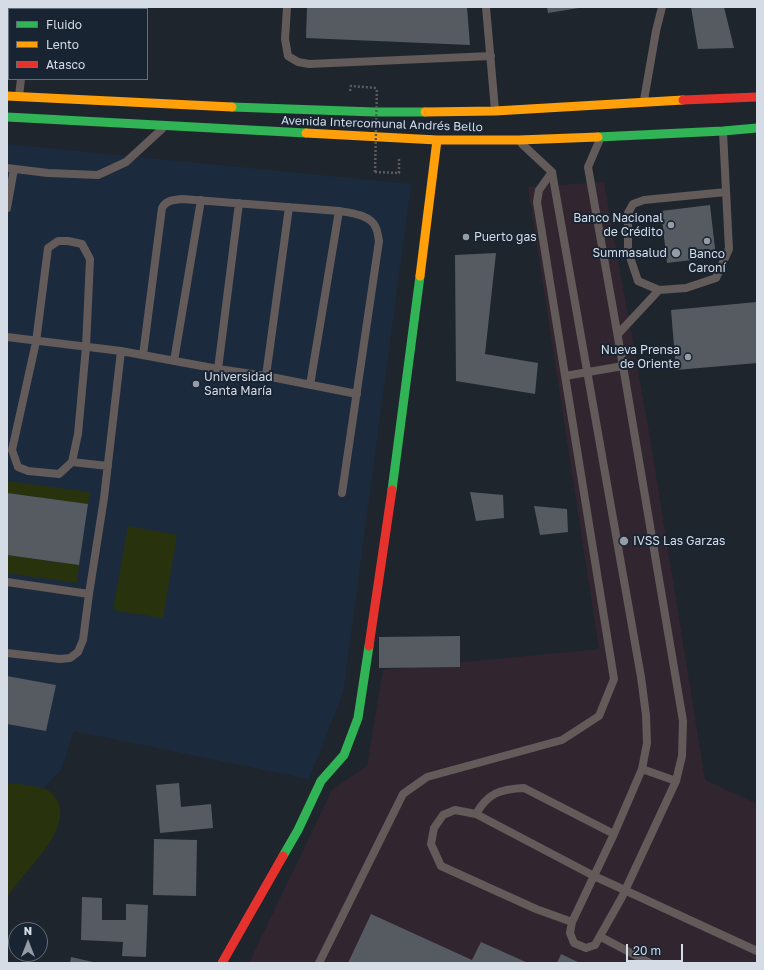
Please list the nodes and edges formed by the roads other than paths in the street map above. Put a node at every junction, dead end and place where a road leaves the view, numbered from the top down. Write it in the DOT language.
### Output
graph roads {
  1 [pos="287,7"];
  2 [pos="486,7"];
  3 [pos="662,7"];
  4 [pos="490,56"];
  5 [pos="21,80"];
  6 [pos="7,96"];
  7 [pos="19,96"];
  8 [pos="757,97"];
  9 [pos="644,101"];
  10 [pos="495,111"];
  11 [pos="7,117"];
  12 [pos="165,126"];
  13 [pos="757,128"];
  14 [pos="723,131"];
  15 [pos="600,137"];
  16 [pos="437,140"];
  17 [pos="518,140"];
  18 [pos="10,169"];
  19 [pos="552,172"];
  20 [pos="726,192"];
  21 [pos="201,200"];
  22 [pos="239,203"];
  23 [pos="290,207"];
  24 [pos="7,208"];
  25 [pos="339,212"];
  26 [pos="659,290"];
  27 [pos="618,334"];
  28 [pos="7,337"];
  29 [pos="36,342"];
  30 [pos="86,347"];
  31 [pos="121,351"];
  32 [pos="144,355"];
  33 [pos="174,361"];
  34 [pos="623,366"];
  35 [pos="218,369"];
  36 [pos="588,373"];
  37 [pos="266,376"];
  38 [pos="565,376"];
  39 [pos="310,385"];
  40 [pos="357,394"];
  41 [pos="72,462"];
  42 [pos="108,466"];
  43 [pos="342,493"];
  44 [pos="7,582"];
  45 [pos="89,594"];
  46 [pos="7,652"];
  47 [pos="642,769"];
  48 [pos="676,781"];
  49 [pos="476,814"];
  50 [pos="614,834"];
  51 [pos="594,876"];
  52 [pos="625,890"];
  53 [pos="572,922"];
  54 [pos="601,937"];
  55 [pos="757,951"];
  56 [pos="222,963"];
  57 [pos="320,963"];
  58 [pos="650,963"];
  1 -- 4 [label="lane"];
  2 -- 4 [label="lane"];
  3 -- 9 [label="lane"];
  4 -- 10 [label="lane"];
  5 -- 7 [label="lane"];
  6 -- 7 [label="main road, Avenida Intercomunal Andrés Bello"];
  7 -- 10 [label="main road, Avenida Intercomunal Andrés Bello"];
  8 -- 9 [label="main road, Avenida Intercomunal Andrés Bello"];
  9 -- 10 [label="main road, Avenida Intercomunal Andrés Bello"];
  11 -- 12 [label="main road, Avenida Intercomunal Andrés Bello"];
  12 -- 16 [label="main road, Avenida Intercomunal Andrés Bello"];
  12 -- 18 [label="lane"];
  13 -- 14 [label="main road, Avenida Intercomunal Andrés Bello"];
  14 -- 15 [label="main road, Avenida Intercomunal Andrés Bello"];
  14 -- 20 [label="lane"];
  15 -- 17 [label="main road, Avenida Intercomunal Andrés Bello"];
  15 -- 27 [label="lane"];
  16 -- 17 [label="main road, Avenida Intercomunal Andrés Bello"];
  16 -- 56 [label="main road"];
  17 -- 19 [label="lane"];
  18 -- 24 [label="lane"];
  19 -- 36 [label="lane"];
  19 -- 38 [label="lane"];
  20 -- 26 [label="lane"];
  20 -- 26 [label="lane"];
  21 -- 22 [label="lane"];
  21 -- 32 [label="lane"];
  21 -- 33 [label="lane"];
  22 -- 23 [label="lane"];
  22 -- 35 [label="lane"];
  23 -- 25 [label="lane"];
  23 -- 37 [label="lane"];
  25 -- 39 [label="lane"];
  25 -- 40 [label="lane"];
  26 -- 27 [label="lane"];
  27 -- 34 [label="lane"];
  28 -- 29 [label="lane"];
  29 -- 30 [label="lane"];
  29 -- 30 [label="lane"];
  29 -- 41 [label="lane"];
  30 -- 31 [label="lane"];
  30 -- 41 [label="lane"];
  31 -- 32 [label="lane"];
  31 -- 42 [label="lane"];
  32 -- 33 [label="lane"];
  33 -- 35 [label="lane"];
  34 -- 36 [label="lane"];
  34 -- 48 [label="lane"];
  35 -- 37 [label="lane"];
  36 -- 38 [label="lane"];
  36 -- 47 [label="lane"];
  37 -- 39 [label="lane"];
  38 -- 57 [label="lane"];
  39 -- 40 [label="lane"];
  40 -- 43 [label="lane"];
  41 -- 42 [label="lane"];
  42 -- 45 [label="lane"];
  44 -- 45 [label="lane"];
  45 -- 46 [label="lane"];
  47 -- 48 [label="lane"];
  47 -- 50 [label="lane"];
  48 -- 52 [label="lane"];
  49 -- 50 [label="lane"];
  49 -- 51 [label="lane"];
  49 -- 53 [label="lane"];
  50 -- 51 [label="lane"];
  51 -- 52 [label="lane"];
  51 -- 53 [label="lane"];
  52 -- 54 [label="lane"];
  52 -- 55 [label="lane"];
  53 -- 54 [label="lane"];
  54 -- 58 [label="lane"];
}
